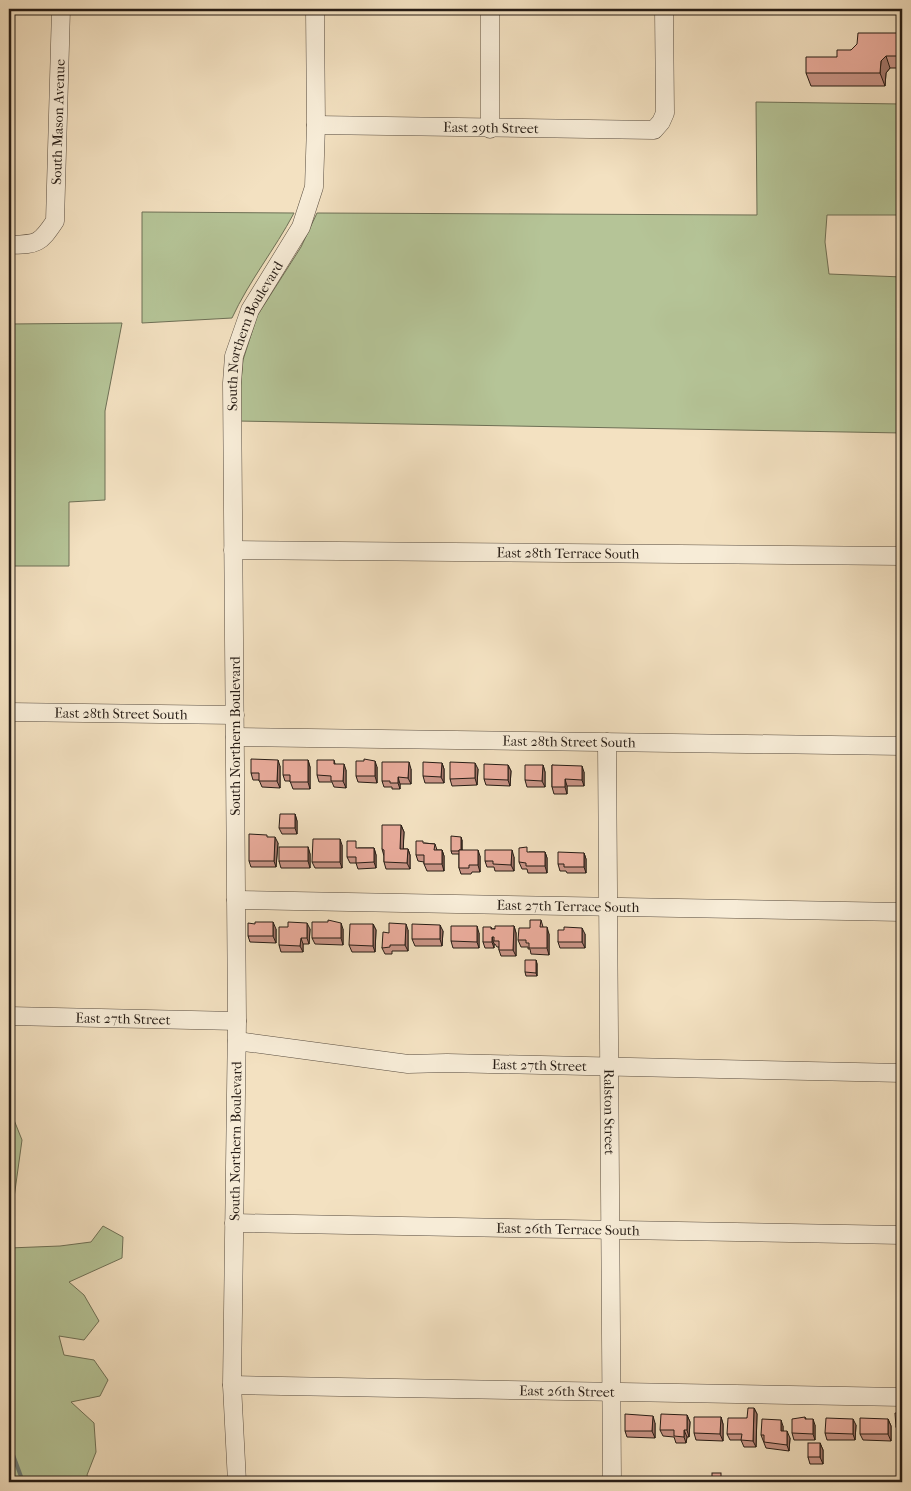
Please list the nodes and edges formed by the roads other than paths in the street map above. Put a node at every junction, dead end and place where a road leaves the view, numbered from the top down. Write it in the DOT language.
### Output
graph roads {
  1 [pos="62,9"];
  2 [pos="315,9"];
  3 [pos="490,9"];
  4 [pos="664,9"];
  5 [pos="316,126"];
  6 [pos="490,129"];
  7 [pos="9,245"];
  8 [pos="233,550"];
  9 [pos="902,556"];
  10 [pos="9,712"];
  11 [pos="235,715"];
  12 [pos="235,737"];
  13 [pos="607,742"];
  14 [pos="902,746"];
  15 [pos="236,900"];
  16 [pos="608,907"];
  17 [pos="902,912"];
  18 [pos="9,1016"];
  19 [pos="237,1021"];
  20 [pos="237,1041"];
  21 [pos="609,1067"];
  22 [pos="902,1073"];
  23 [pos="234,1223"];
  24 [pos="610,1230"];
  25 [pos="902,1235"];
  26 [pos="232,1384"];
  27 [pos="612,1392"];
  28 [pos="902,1397"];
  29 [pos="237,1482"];
  30 [pos="612,1482"];
  1 -- 7 [label="street, South Mason Avenue"];
  2 -- 5 [label="street, South Northern Boulevard"];
  3 -- 6 [label="street"];
  4 -- 6 [label="street, East 29th Street"];
  5 -- 6 [label="street, East 29th Street"];
  5 -- 8 [label="street, South Northern Boulevard"];
  8 -- 9 [label="street, East 28th Terrace South"];
  8 -- 11 [label="street, South Northern Boulevard"];
  10 -- 11 [label="street, East 28th Street South"];
  11 -- 12 [label="street, South Northern Boulevard"];
  12 -- 13 [label="street, East 28th Street South"];
  12 -- 15 [label="street, South Northern Boulevard"];
  13 -- 14 [label="street, East 28th Street South"];
  13 -- 16 [label="street, Ralston Street"];
  15 -- 16 [label="street, East 27th Terrace South"];
  15 -- 19 [label="street, South Northern Boulevard"];
  16 -- 17 [label="street, East 27th Terrace South"];
  16 -- 21 [label="street, Ralston Street"];
  18 -- 19 [label="street, East 27th Street"];
  19 -- 20 [label="street, South Northern Boulevard"];
  20 -- 21 [label="street, East 27th Street"];
  20 -- 23 [label="street, South Northern Boulevard"];
  21 -- 22 [label="street, East 27th Street"];
  21 -- 24 [label="street, Ralston Street"];
  23 -- 24 [label="street, East 26th Terrace South"];
  23 -- 26 [label="street, South Northern Boulevard"];
  24 -- 25 [label="street, East 26th Terrace South"];
  24 -- 27 [label="street, Ralston Street"];
  26 -- 27 [label="street, East 26th Street"];
  26 -- 29 [label="street, South Northern Boulevard"];
  27 -- 28 [label="street, East 26th Street"];
  27 -- 30 [label="street, Ralston Street"];
}
